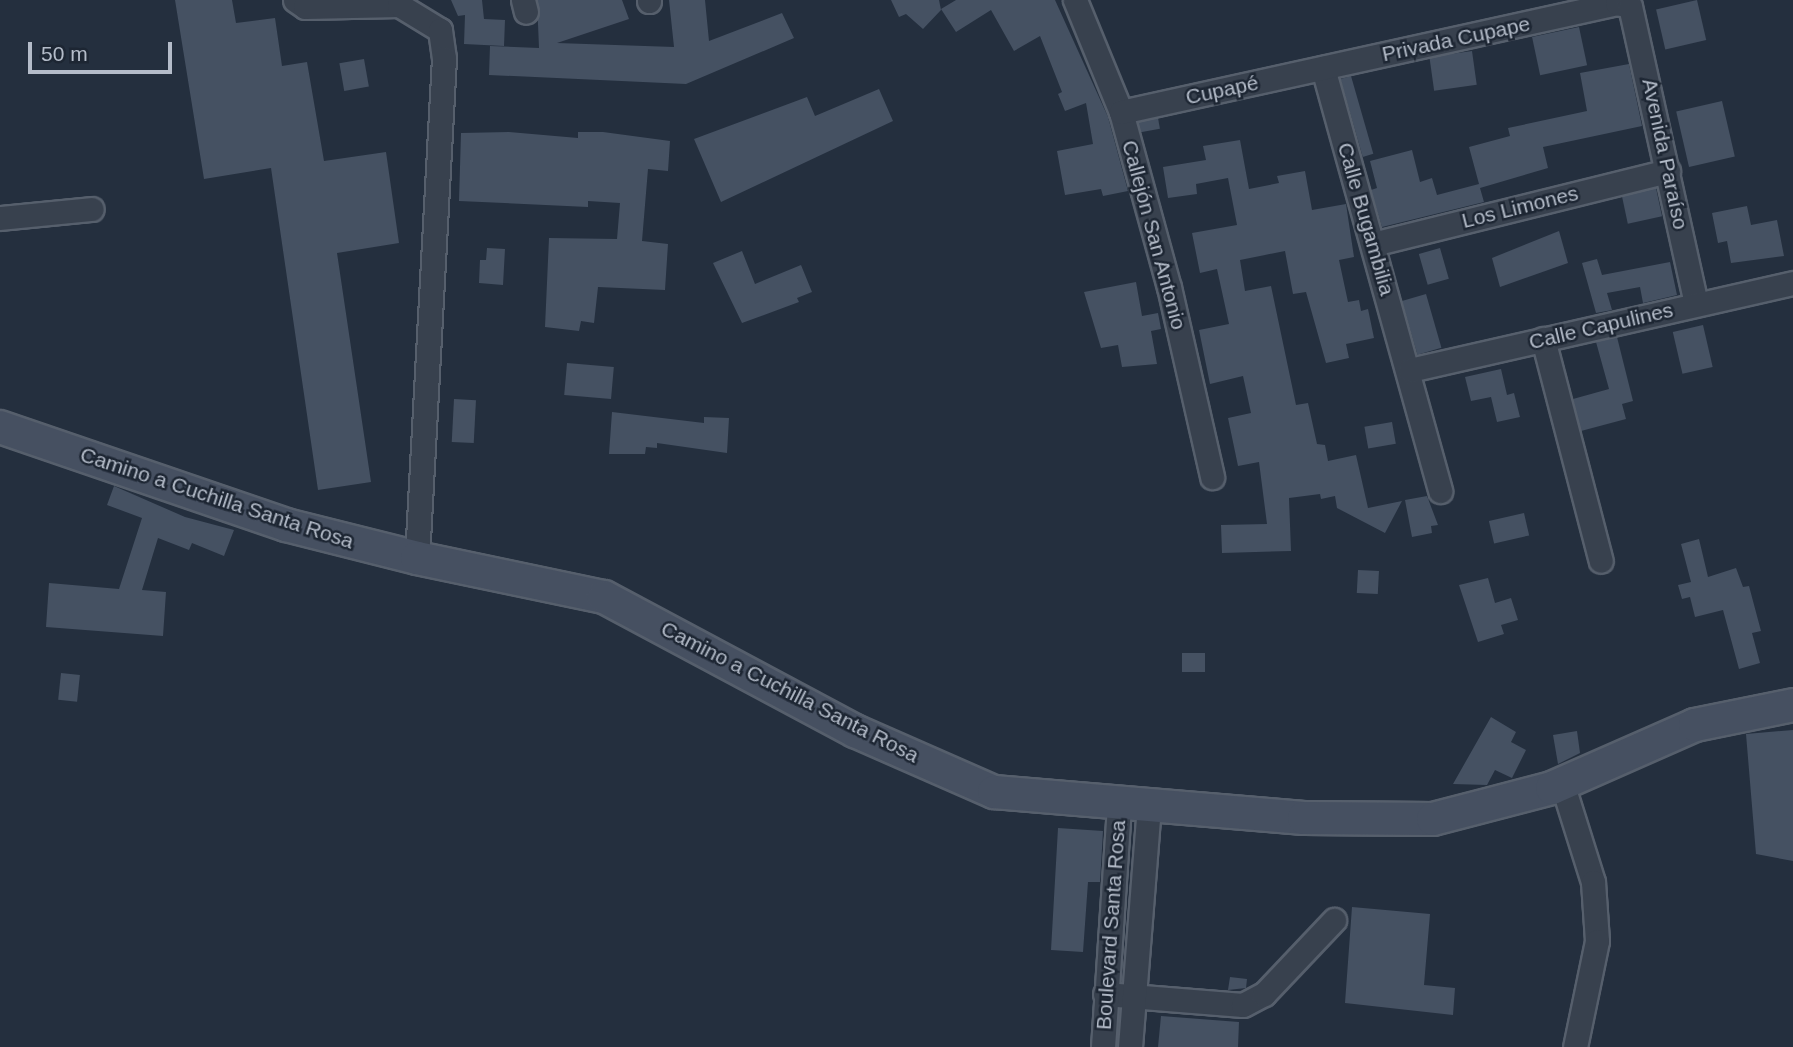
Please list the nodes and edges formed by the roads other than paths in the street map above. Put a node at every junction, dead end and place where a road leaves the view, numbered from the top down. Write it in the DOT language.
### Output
graph roads {
  1 [pos="295,0"];
  2 [pos="1075,0"];
  3 [pos="1630,6"];
  4 [pos="1323,68"];
  5 [pos="1121,112"];
  6 [pos="1668,171"];
  7 [pos="92,209"];
  8 [pos="0,218"];
  9 [pos="1373,244"];
  10 [pos="1793,283"];
  11 [pos="1696,304"];
  12 [pos="1543,339"];
  13 [pos="1410,370"];
  14 [pos="0,427"];
  15 [pos="1212,477"];
  16 [pos="1440,491"];
  17 [pos="417,558"];
  18 [pos="1601,561"];
  19 [pos="1793,705"];
  20 [pos="1562,783"];
  21 [pos="1134,804"];
  22 [pos="1334,920"];
  23 [pos="1105,994"];
  24 [pos="1132,999"];
  25 [pos="1103,1047"];
  26 [pos="1130,1047"];
  27 [pos="1575,1047"];
  1 -- 17 [label="street"];
  2 -- 5 [label="street, Callejón San Antonio"];
  3 -- 4 [label="street, Privada Cupape"];
  3 -- 6 [label="street, Avenida Paraíso"];
  4 -- 5 [label="street, Cupapé"];
  4 -- 9 [label="street, Calle Bugambilia"];
  5 -- 15 [label="street, Callejón San Antonio"];
  6 -- 9 [label="street, Los Limones"];
  6 -- 11 [label="street, Avenida Paraíso"];
  7 -- 8 [label="street"];
  9 -- 13 [label="street, Calle Bugambilia"];
  10 -- 11 [label="street, Calle Capulines"];
  11 -- 12 [label="street, Calle Capulines"];
  12 -- 13 [label="street, Calle Capulines"];
  12 -- 18 [label="street"];
  13 -- 16 [label="street, Calle Bugambilia"];
  14 -- 17 [label="street, Camino a Cuchilla Santa Rosa"];
  17 -- 21 [label="street, Camino a Cuchilla Santa Rosa"];
  19 -- 20 [label="street, Camino a Cuchilla Santa Rosa"];
  20 -- 21 [label="street, Camino a Cuchilla Santa Rosa"];
  20 -- 27 [label="street"];
  21 -- 23 [label="street, Boulevard Santa Rosa"];
  21 -- 24 [label="street, Boulevard Santa Rosa"];
  22 -- 24 [label="street"];
  23 -- 24 [label="street"];
  23 -- 25 [label="street, Boulevard Santa Rosa"];
  24 -- 26 [label="street, Boulevard Santa Rosa"];
}
